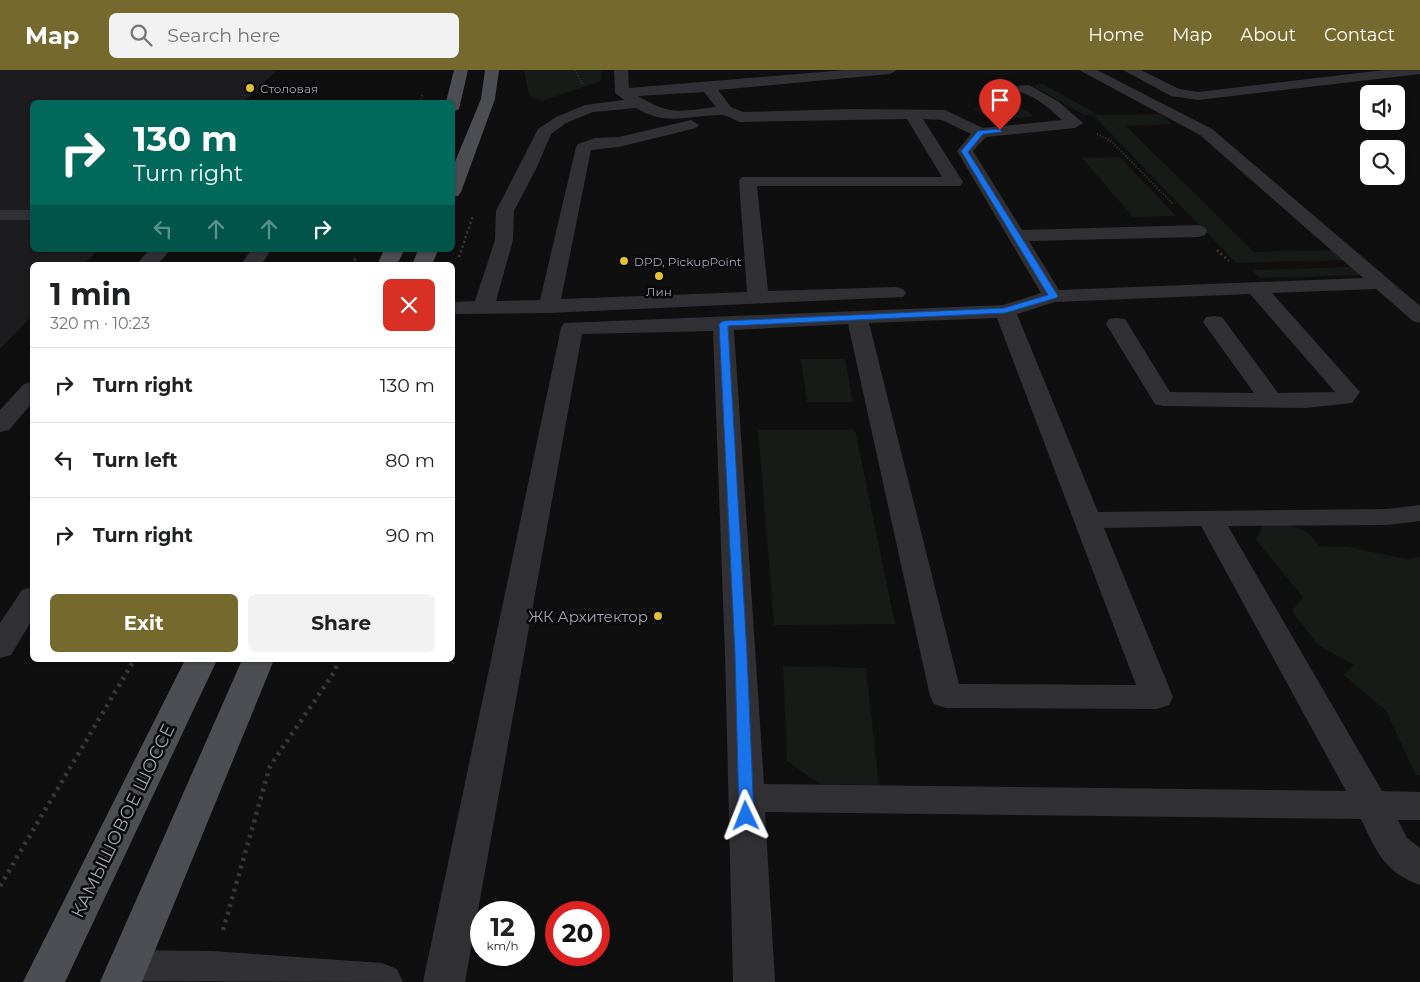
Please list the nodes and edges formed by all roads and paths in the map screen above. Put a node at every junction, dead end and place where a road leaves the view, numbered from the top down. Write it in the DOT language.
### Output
graph roads {
  1 [pos="461,70"];
  2 [pos="492,70"];
  3 [pos="621,70"];
  4 [pos="890,70"];
  5 [pos="1086,70"];
  6 [pos="1130,70"];
  7 [pos="1420,70"];
  8 [pos="708,87"];
  9 [pos="992,92"];
  10 [pos="622,93"];
  11 [pos="454,100"];
  12 [pos="640,103"];
  13 [pos="733,114"];
  14 [pos="913,116"];
  15 [pos="1074,122"];
  16 [pos="981,132"];
  17 [pos="455,184"];
  18 [pos="0,215"];
  19 [pos="30,215"];
  20 [pos="1198,231"];
  21 [pos="1015,236"];
  22 [pos="158,252"];
  23 [pos="149,262"];
  24 [pos="1380,283"];
  25 [pos="1255,287"];
  26 [pos="896,292"];
  27 [pos="758,295"];
  28 [pos="1053,296"];
  29 [pos="484,307"];
  30 [pos="548,307"];
  31 [pos="455,308"];
  32 [pos="1005,311"];
  33 [pos="857,317"];
  34 [pos="1420,317"];
  35 [pos="1214,322"];
  36 [pos="723,324"];
  37 [pos="1117,324"];
  38 [pos="30,391"];
  39 [pos="1271,401"];
  40 [pos="0,425"];
  41 [pos="1420,513"];
  42 [pos="1210,518"];
  43 [pos="1087,520"];
  44 [pos="30,601"];
  45 [pos="0,647"];
  46 [pos="133,662"];
  47 [pos="200,662"];
  48 [pos="257,662"];
  49 [pos="337,662"];
  50 [pos="745,798"];
  51 [pos="1372,806"];
  52 [pos="1420,806"];
  53 [pos="1420,869"];
  54 [pos="0,886"];
  55 [pos="212,969"];
  56 [pos="124,975"];
  57 [pos="45,980"];
  58 [pos="381,982"];
  59 [pos="444,982"];
  60 [pos="754,982"];
  1 -- 11 [label="main road"];
  2 -- 17 [label="main road"];
  3 -- 10 [label="lane"];
  4 -- 8 [label="lane"];
  5 -- 24 [label="lane"];
  6 -- 7 [label="lane"];
  8 -- 10 [label="lane"];
  8 -- 13 [label="lane"];
  9 -- 15 [label="lane"];
  10 -- 12 [label="lane"];
  12 -- 13 [label="lane"];
  12 -- 29 [label="lane"];
  13 -- 14 [label="lane"];
  13 -- 30 [label="lane"];
  14 -- 16 [label="lane"];
  14 -- 27 [label="lane"];
  15 -- 16 [label="lane"];
  15 -- 20 [label="path"];
  16 -- 21 [label="lane"];
  18 -- 19 [label="lane"];
  20 -- 21 [label="lane"];
  20 -- 25 [label="path"];
  21 -- 28 [label="lane"];
  22 -- 23 [label="lane"];
  24 -- 25 [label="lane"];
  24 -- 34 [label="lane"];
  25 -- 28 [label="lane"];
  25 -- 39 [label="lane"];
  26 -- 27 [label="lane"];
  27 -- 30 [label="lane"];
  28 -- 32 [label="lane"];
  29 -- 30 [label="lane"];
  29 -- 31 [label="lane"];
  32 -- 33 [label="lane"];
  32 -- 43 [label="lane"];
  33 -- 36 [label="lane"];
  33 -- 43 [label="lane"];
  35 -- 39 [label="lane"];
  36 -- 50 [label="lane"];
  36 -- 59 [label="lane"];
  37 -- 39 [label="lane"];
  38 -- 40 [label="lane"];
  41 -- 42 [label="lane"];
  42 -- 43 [label="lane"];
  42 -- 51 [label="lane"];
  44 -- 45 [label="lane"];
  46 -- 54 [label="path"];
  47 -- 57 [label="main road, КАМЫШОВОЕ ШОССЕ"];
  48 -- 56 [label="main road"];
  49 -- 55 [label="path"];
  50 -- 51 [label="lane"];
  50 -- 60 [label="lane"];
  51 -- 52 [label="lane"];
  51 -- 53 [label="lane"];
  55 -- 56 [label="lane"];
  55 -- 58 [label="lane"];
}
